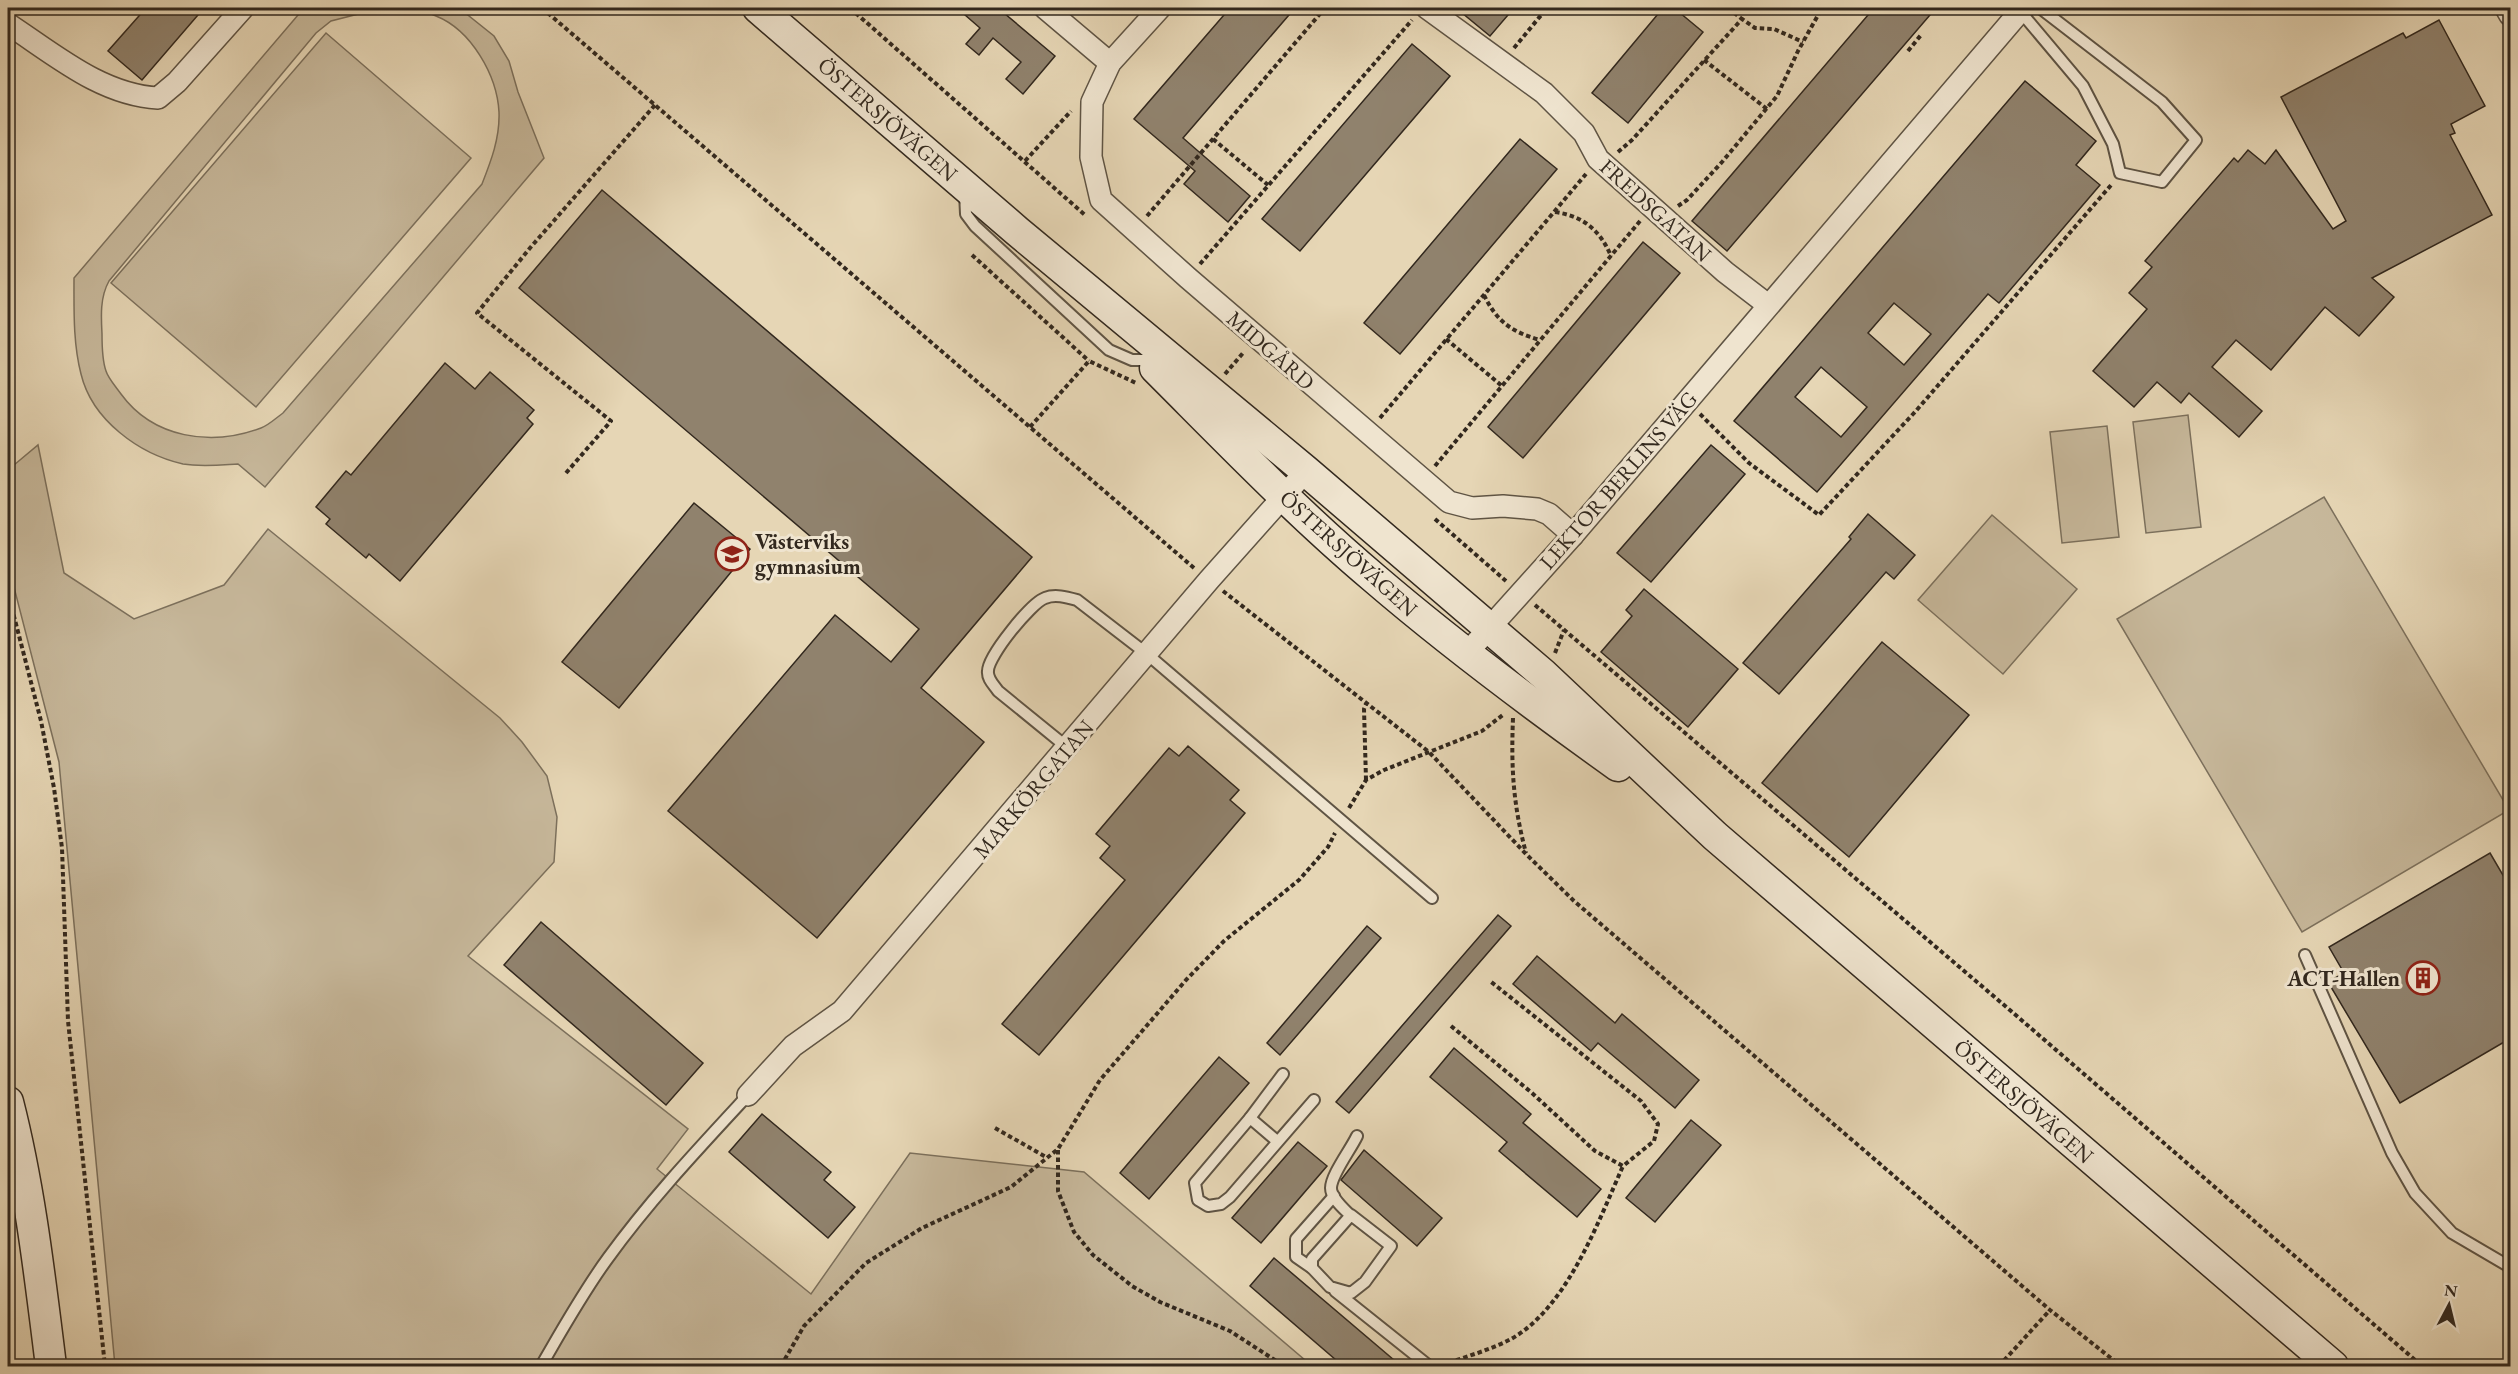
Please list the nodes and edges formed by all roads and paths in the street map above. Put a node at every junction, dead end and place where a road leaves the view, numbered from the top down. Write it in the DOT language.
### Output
graph roads {
  1 [pos="243,8"];
  2 [pos="542,8"];
  3 [pos="758,8"];
  4 [pos="850,8"];
  5 [pos="1045,8"];
  6 [pos="1160,8"];
  7 [pos="1325,8"];
  8 [pos="1547,8"];
  9 [pos="1728,8"];
  10 [pos="1822,8"];
  11 [pos="2506,8"];
  12 [pos="2028,9"];
  13 [pos="1421,12"];
  14 [pos="2511,15"];
  15 [pos="1742,19"];
  16 [pos="8,24"];
  17 [pos="1921,35"];
  18 [pos="1803,42"];
  19 [pos="1908,51"];
  20 [pos="1704,60"];
  21 [pos="1110,63"];
  22 [pos="1502,63"];
  23 [pos="1092,102"];
  24 [pos="655,105"];
  25 [pos="1767,109"];
  26 [pos="1213,139"];
  27 [pos="1025,161"];
  28 [pos="1601,162"];
  29 [pos="2120,173"];
  30 [pos="1268,185"];
  31 [pos="966,187"];
  32 [pos="1554,211"];
  33 [pos="1657,211"];
  34 [pos="1086,216"];
  35 [pos="1135,230"];
  36 [pos="1017,231"];
  37 [pos="972,255"];
  38 [pos="1611,256"];
  39 [pos="1188,278"];
  40 [pos="1484,295"];
  41 [pos="1768,305"];
  42 [pos="1446,339"];
  43 [pos="1540,340"];
  44 [pos="1234,345"];
  45 [pos="1089,361"];
  46 [pos="1252,361"];
  47 [pos="1143,373"];
  48 [pos="1502,386"];
  49 [pos="1687,401"];
  50 [pos="1030,427"];
  51 [pos="1367,432"];
  52 [pos="1306,471"];
  53 [pos="566,473"];
  54 [pos="1423,480"];
  55 [pos="1284,496"];
  56 [pos="1430,515"];
  57 [pos="1574,535"];
  58 [pos="1209,580"];
  59 [pos="1520,592"];
  60 [pos="8,593"];
  61 [pos="1488,629"];
  62 [pos="1564,630"];
  63 [pos="1147,654"];
  64 [pos="1466,654"];
  65 [pos="1543,674"];
  66 [pos="1518,701"];
  67 [pos="1366,704"];
  68 [pos="1068,748"];
  69 [pos="1429,752"];
  70 [pos="1366,780"];
  71 [pos="1342,821"];
  72 [pos="1715,836"];
  73 [pos="1526,854"];
  74 [pos="1432,898"];
  75 [pos="2305,955"];
  76 [pos="1490,981"];
  77 [pos="1451,1026"];
  78 [pos="1283,1074"];
  79 [pos="748,1095"];
  80 [pos="1314,1100"];
  81 [pos="8,1102"];
  82 [pos="1250,1118"];
  83 [pos="995,1128"];
  84 [pos="1357,1136"];
  85 [pos="1277,1141"];
  86 [pos="1058,1149"];
  87 [pos="1047,1158"];
  88 [pos="1623,1166"];
  89 [pos="1334,1196"];
  90 [pos="1351,1215"];
  91 [pos="1312,1268"];
  92 [pos="2511,1268"];
  93 [pos="1330,1287"];
  94 [pos="2050,1310"];
  95 [pos="51,1366"];
  96 [pos="105,1366"];
  97 [pos="541,1366"];
  98 [pos="782,1366"];
  99 [pos="1284,1366"];
  100 [pos="1429,1366"];
  101 [pos="1436,1366"];
  102 [pos="2000,1366"];
  103 [pos="2121,1366"];
  104 [pos="2333,1366"];
  105 [pos="2422,1366"];
  1 -- 16 [label="street"];
  2 -- 24 [label="path"];
  3 -- 31 [label="main road, ÖSTERSJÖVÄGEN"];
  4 -- 27 [label="path"];
  5 -- 21 [label="street"];
  6 -- 21 [label="street"];
  7 -- 26 [label="path"];
  8 -- 22 [label="path"];
  9 -- 15 [label="path"];
  10 -- 18 [label="path"];
  11 -- 14 [label="street"];
  12 -- 29 [label="lane"];
  12 -- 29 [label="lane"];
  12 -- 41 [label="street, LEKTOR BERLINS VÄG"];
  13 -- 22 [label="street, FREDSGATAN"];
  13 -- 30 [label="path"];
  15 -- 18 [label="path"];
  15 -- 20 [label="path"];
  17 -- 19 [label="path"];
  18 -- 25 [label="path"];
  20 -- 25 [label="path"];
  20 -- 28 [label="path"];
  21 -- 23 [label="street, MIDGÅRD"];
  22 -- 28 [label="street, FREDSGATAN"];
  23 -- 27 [label="path"];
  23 -- 35 [label="street, MIDGÅRD"];
  24 -- 50 [label="path"];
  24 -- 53 [label="path"];
  25 -- 33 [label="path"];
  26 -- 30 [label="path"];
  26 -- 35 [label="path"];
  27 -- 34 [label="path"];
  28 -- 32 [label="path"];
  28 -- 33 [label="street, FREDSGATAN"];
  29 -- 49 [label="path"];
  30 -- 39 [label="path"];
  31 -- 36 [label="main road, ÖSTERSJÖVÄGEN"];
  31 -- 47 [label="lane"];
  32 -- 38 [label="path"];
  32 -- 40 [label="path"];
  33 -- 38 [label="path"];
  33 -- 41 [label="street, FREDSGATAN"];
  35 -- 39 [label="street, MIDGÅRD"];
  36 -- 47 [label="main road, ÖSTERSJÖVÄGEN"];
  36 -- 52 [label="main road, ÖSTERSJÖVÄGEN"];
  37 -- 45 [label="path"];
  38 -- 43 [label="path"];
  39 -- 51 [label="street, MIDGÅRD"];
  40 -- 42 [label="path"];
  40 -- 43 [label="path"];
  41 -- 49 [label="street, LEKTOR BERLINS VÄG"];
  42 -- 48 [label="path"];
  42 -- 51 [label="path"];
  43 -- 48 [label="path"];
  44 -- 46 [label="path"];
  45 -- 47 [label="path"];
  45 -- 50 [label="path"];
  47 -- 55 [label="main road, ÖSTERSJÖVÄGEN"];
  48 -- 54 [label="path"];
  49 -- 57 [label="street, LEKTOR BERLINS VÄG"];
  50 -- 58 [label="path"];
  51 -- 54 [label="street, MIDGÅRD"];
  52 -- 55 [label="street, MARKÖRGATAN"];
  52 -- 61 [label="main road, ÖSTERSJÖVÄGEN"];
  54 -- 57 [label="street, MIDGÅRD"];
  55 -- 58 [label="street, MARKÖRGATAN"];
  55 -- 64 [label="main road, ÖSTERSJÖVÄGEN"];
  56 -- 59 [label="path"];
  57 -- 59 [label="street, LEKTOR BERLINS VÄG"];
  58 -- 63 [label="street, MARKÖRGATAN"];
  58 -- 67 [label="path"];
  59 -- 61 [label="street, LEKTOR BERLINS VÄG"];
  59 -- 62 [label="path"];
  60 -- 96 [label="path"];
  61 -- 64 [label="street, LEKTOR BERLINS VÄG"];
  61 -- 65 [label="main road, ÖSTERSJÖVÄGEN"];
  62 -- 65 [label="path"];
  62 -- 105 [label="path"];
  63 -- 68 [label="street, MARKÖRGATAN"];
  63 -- 68 [label="lane"];
  63 -- 71 [label="lane"];
  64 -- 66 [label="main road, ÖSTERSJÖVÄGEN"];
  65 -- 72 [label="main road, ÖSTERSJÖVÄGEN"];
  66 -- 69 [label="path"];
  66 -- 72 [label="main road, ÖSTERSJÖVÄGEN"];
  66 -- 73 [label="path"];
  67 -- 69 [label="path"];
  67 -- 70 [label="path"];
  68 -- 79 [label="street, MARKÖRGATAN"];
  69 -- 70 [label="path"];
  69 -- 73 [label="path"];
  70 -- 71 [label="path"];
  71 -- 74 [label="lane"];
  71 -- 86 [label="path"];
  72 -- 104 [label="main road, ÖSTERSJÖVÄGEN"];
  73 -- 94 [label="path"];
  75 -- 92 [label="lane"];
  76 -- 88 [label="path"];
  77 -- 88 [label="path"];
  78 -- 82 [label="lane"];
  79 -- 97 [label="lane"];
  80 -- 85 [label="lane"];
  81 -- 95 [label="main road"];
  82 -- 85 [label="lane"];
  82 -- 85 [label="lane"];
  83 -- 87 [label="path"];
  84 -- 89 [label="lane"];
  86 -- 87 [label="path"];
  86 -- 99 [label="path"];
  87 -- 98 [label="path"];
  88 -- 101 [label="path"];
  89 -- 90 [label="lane"];
  89 -- 91 [label="lane"];
  90 -- 91 [label="lane"];
  90 -- 93 [label="lane"];
  91 -- 93 [label="lane"];
  93 -- 100 [label="lane"];
  94 -- 102 [label="path"];
  94 -- 103 [label="path"];
}
